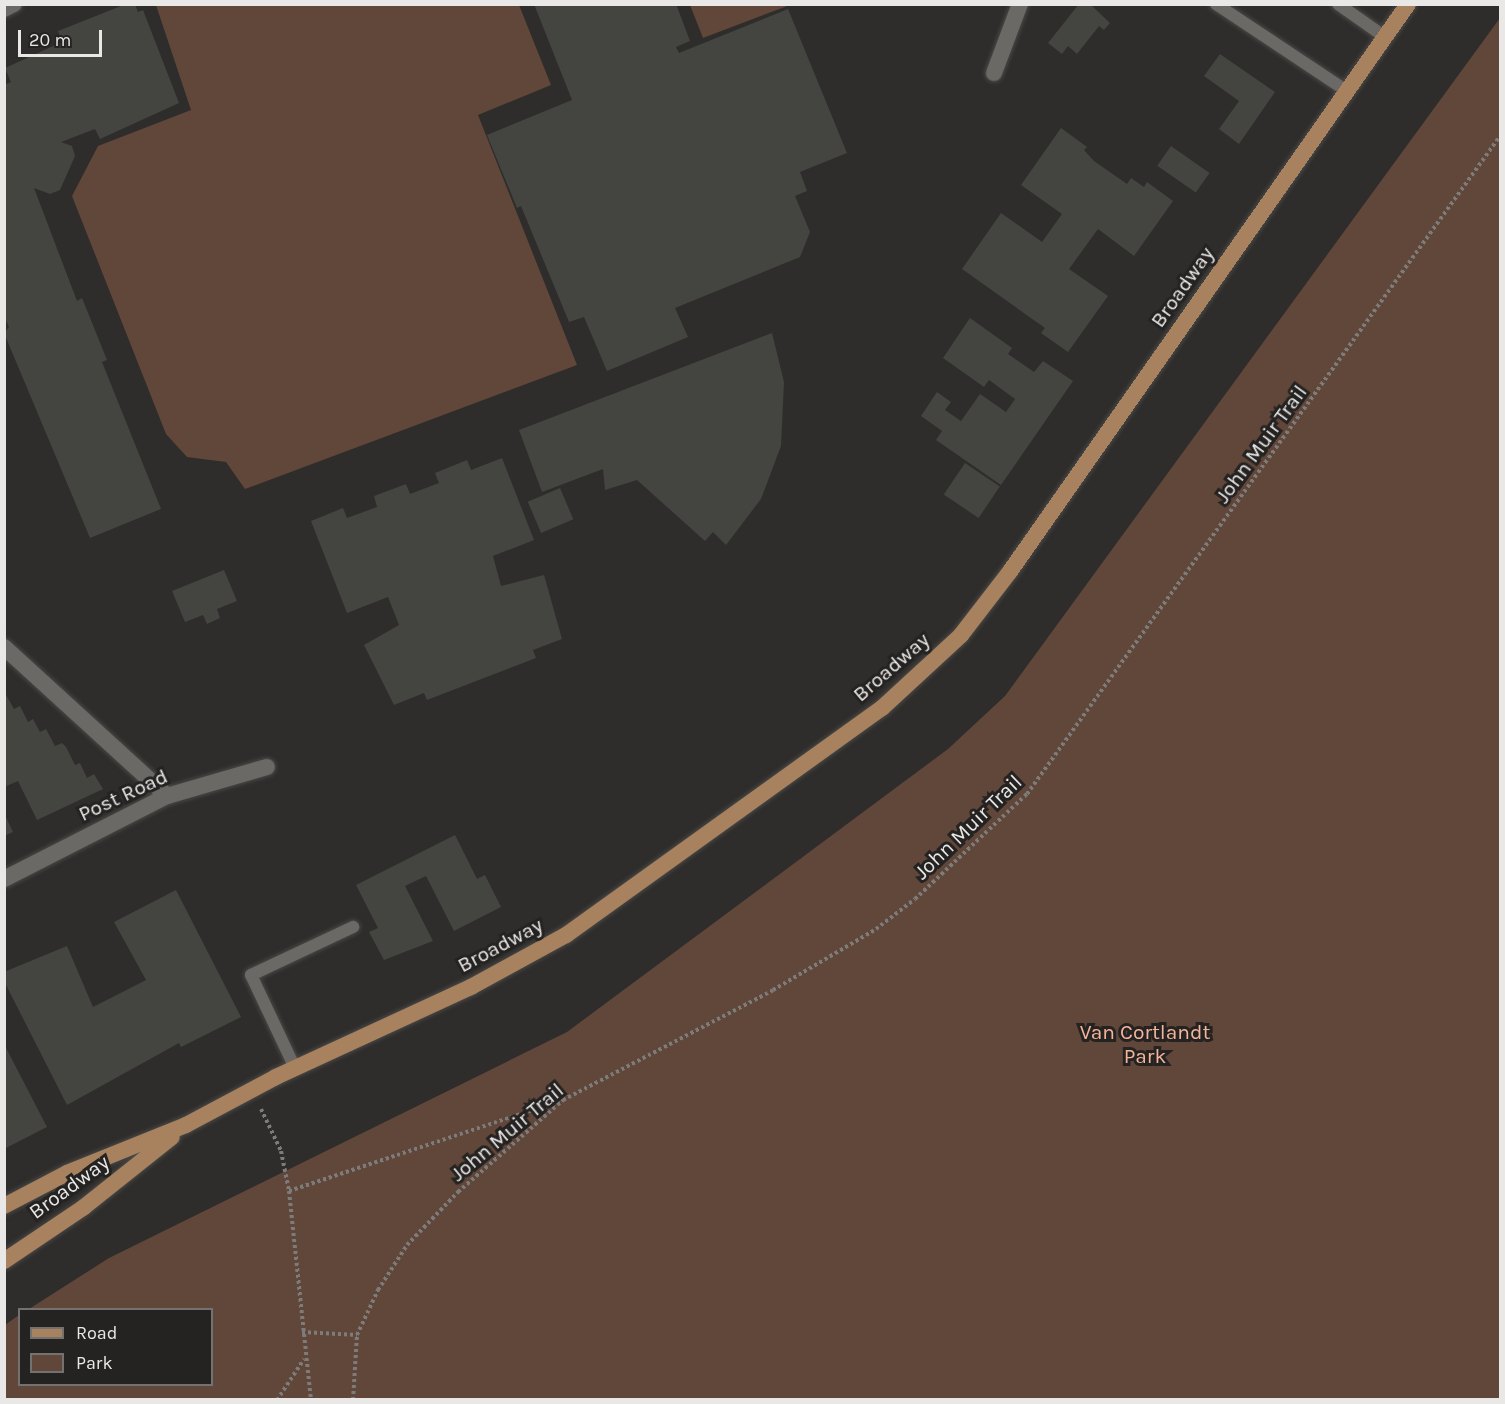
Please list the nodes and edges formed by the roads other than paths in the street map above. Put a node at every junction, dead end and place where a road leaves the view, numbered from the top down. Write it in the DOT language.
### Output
graph roads {
  1 [pos="14,4"];
  2 [pos="1020,4"];
  3 [pos="1216,4"];
  4 [pos="1338,4"];
  5 [pos="1408,4"];
  6 [pos="4,9"];
  7 [pos="1385,37"];
  8 [pos="994,73"];
  9 [pos="1347,91"];
  10 [pos="6,651"];
  11 [pos="267,766"];
  12 [pos="166,796"];
  13 [pos="4,879"];
  14 [pos="353,927"];
  15 [pos="295,1068"];
  16 [pos="186,1125"];
  17 [pos="4,1206"];
  18 [pos="4,1261"];
  1 -- 6 [label="street"];
  2 -- 8 [label="street"];
  3 -- 9 [label="lane"];
  4 -- 7 [label="lane"];
  5 -- 7 [label="main road, Broadway"];
  7 -- 9 [label="main road, Broadway"];
  9 -- 15 [label="main road, Broadway"];
  10 -- 12 [label="street"];
  11 -- 12 [label="street, Post Road"];
  12 -- 13 [label="street, Post Road"];
  14 -- 15 [label="lane"];
  15 -- 16 [label="main road, Broadway"];
  16 -- 17 [label="main road, Broadway"];
  16 -- 18 [label="main road, Broadway"];
}
